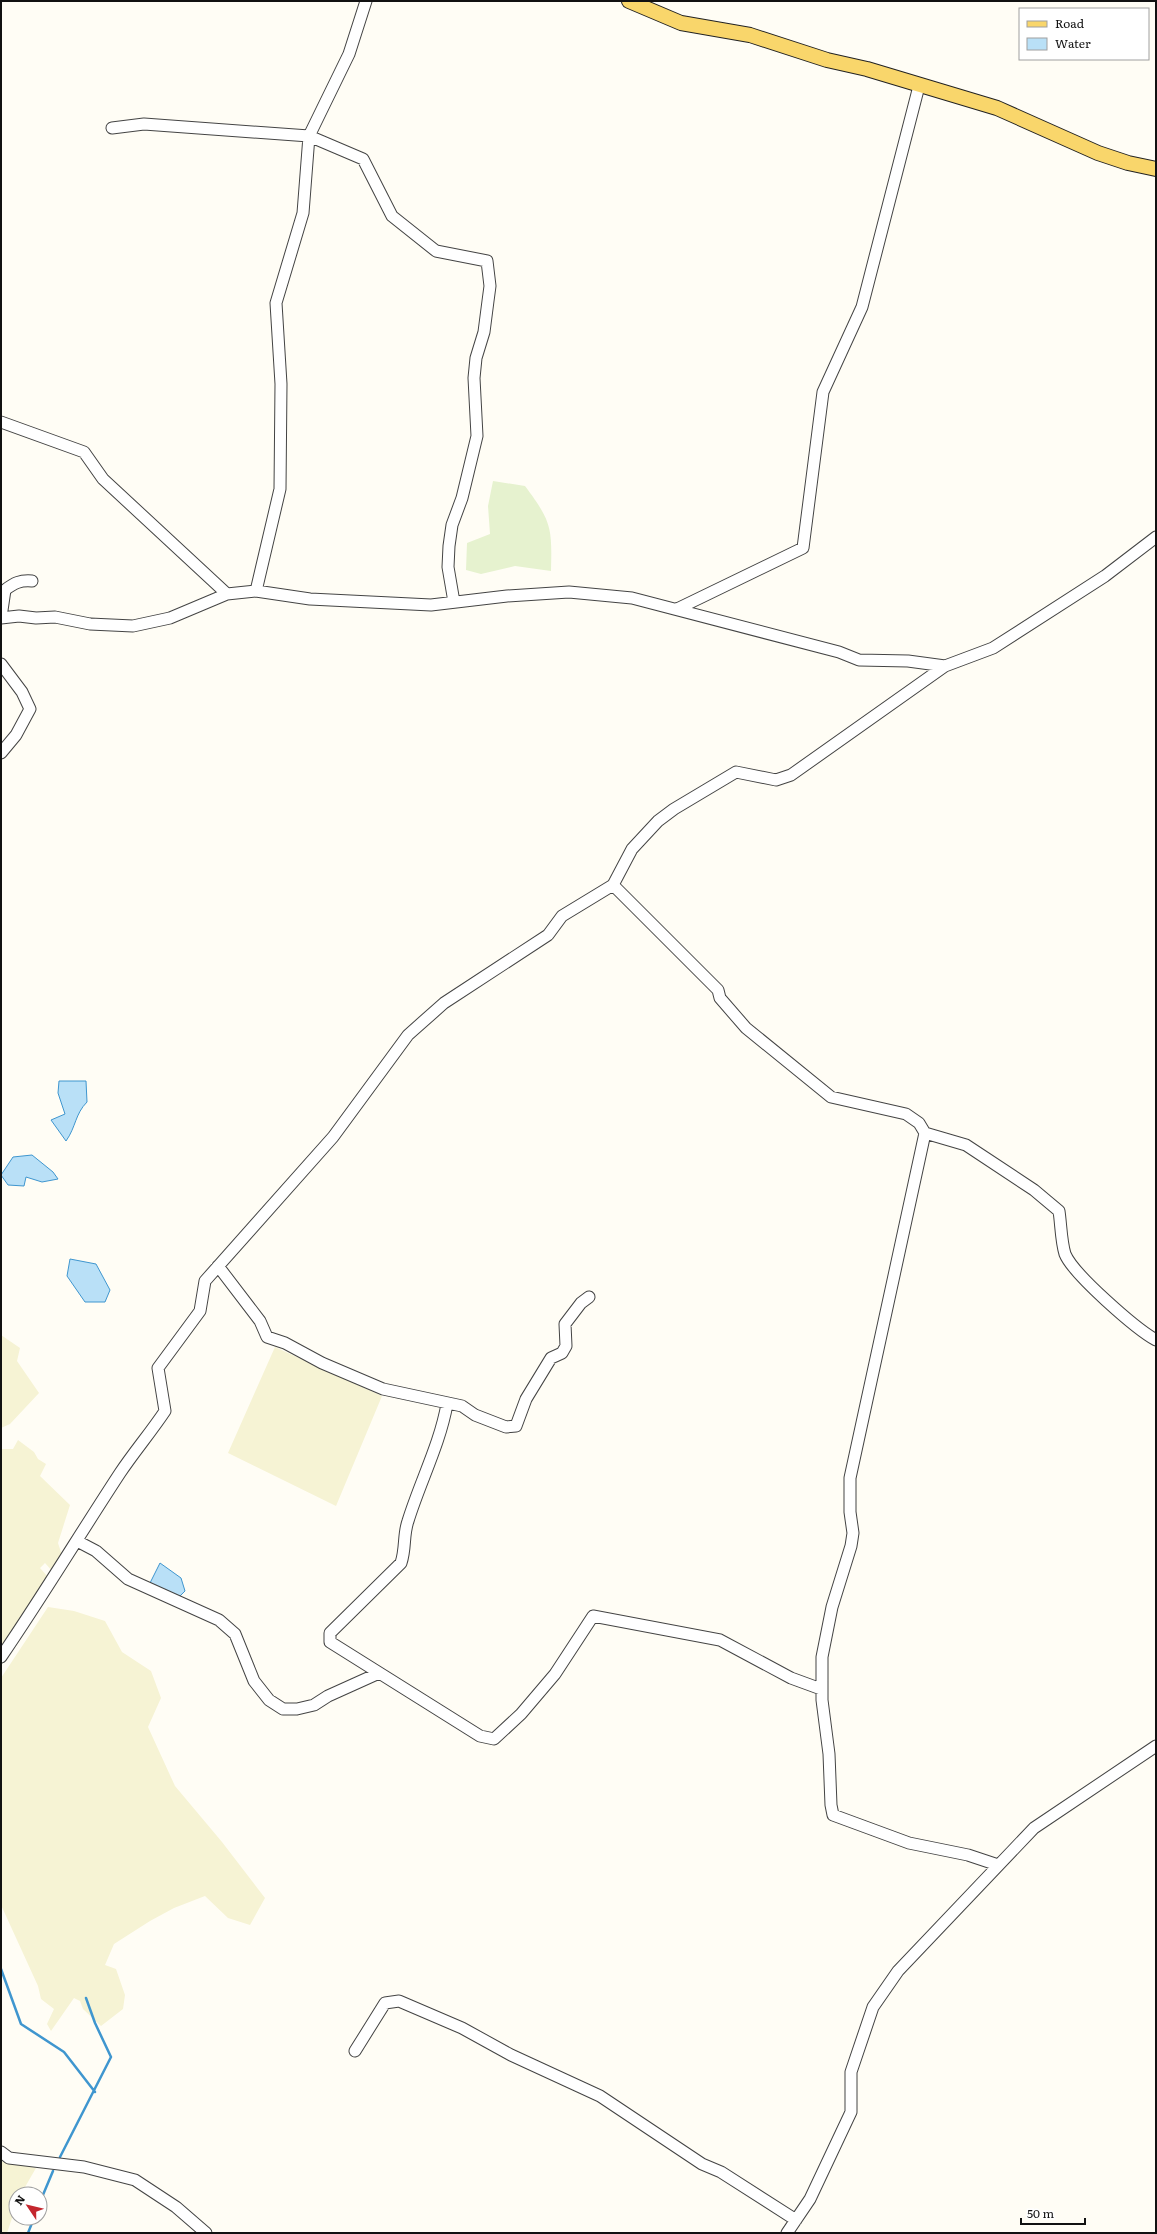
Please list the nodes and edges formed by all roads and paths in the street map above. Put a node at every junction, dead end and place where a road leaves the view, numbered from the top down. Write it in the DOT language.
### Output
graph roads {
  1 [pos="366,1"];
  2 [pos="629,1"];
  3 [pos="919,86"];
  4 [pos="112,128"];
  5 [pos="309,136"];
  6 [pos="1156,169"];
  7 [pos="1,422"];
  8 [pos="1156,537"];
  9 [pos="32,581"];
  10 [pos="256,591"];
  11 [pos="227,594"];
  12 [pos="454,602"];
  13 [pos="677,609"];
  14 [pos="1,617"];
  15 [pos="1,664"];
  16 [pos="946,666"];
  17 [pos="1,753"];
  18 [pos="613,885"];
  19 [pos="926,1133"];
  20 [pos="218,1266"];
  21 [pos="589,1297"];
  22 [pos="1156,1340"];
  23 [pos="447,1404"];
  24 [pos="77,1541"];
  25 [pos="1,1657"];
  26 [pos="378,1673"];
  27 [pos="821,1688"];
  28 [pos="1156,1746"];
  29 [pos="998,1865"];
  30 [pos="355,2051"];
  31 [pos="1,2152"];
  32 [pos="796,2220"];
  33 [pos="206,2233"];
  34 [pos="786,2233"];
  1 -- 5 [label="street"];
  2 -- 3 [label="main road"];
  3 -- 6 [label="main road"];
  3 -- 13 [label="street"];
  4 -- 5 [label="street"];
  5 -- 10 [label="street"];
  5 -- 12 [label="street"];
  7 -- 11 [label="street"];
  8 -- 16 [label="street"];
  9 -- 14 [label="street"];
  10 -- 11 [label="street"];
  10 -- 12 [label="street"];
  11 -- 14 [label="street"];
  12 -- 13 [label="street"];
  13 -- 16 [label="street"];
  15 -- 17 [label="street"];
  16 -- 18 [label="street"];
  18 -- 19 [label="street"];
  18 -- 20 [label="street"];
  19 -- 22 [label="street"];
  19 -- 27 [label="street"];
  20 -- 23 [label="street"];
  20 -- 24 [label="street"];
  21 -- 23 [label="street"];
  23 -- 26 [label="street"];
  24 -- 25 [label="street"];
  24 -- 26 [label="street"];
  26 -- 27 [label="street"];
  27 -- 29 [label="street"];
  28 -- 29 [label="street"];
  29 -- 32 [label="street"];
  30 -- 32 [label="street"];
  31 -- 33 [label="street"];
  32 -- 34 [label="street"];
}
